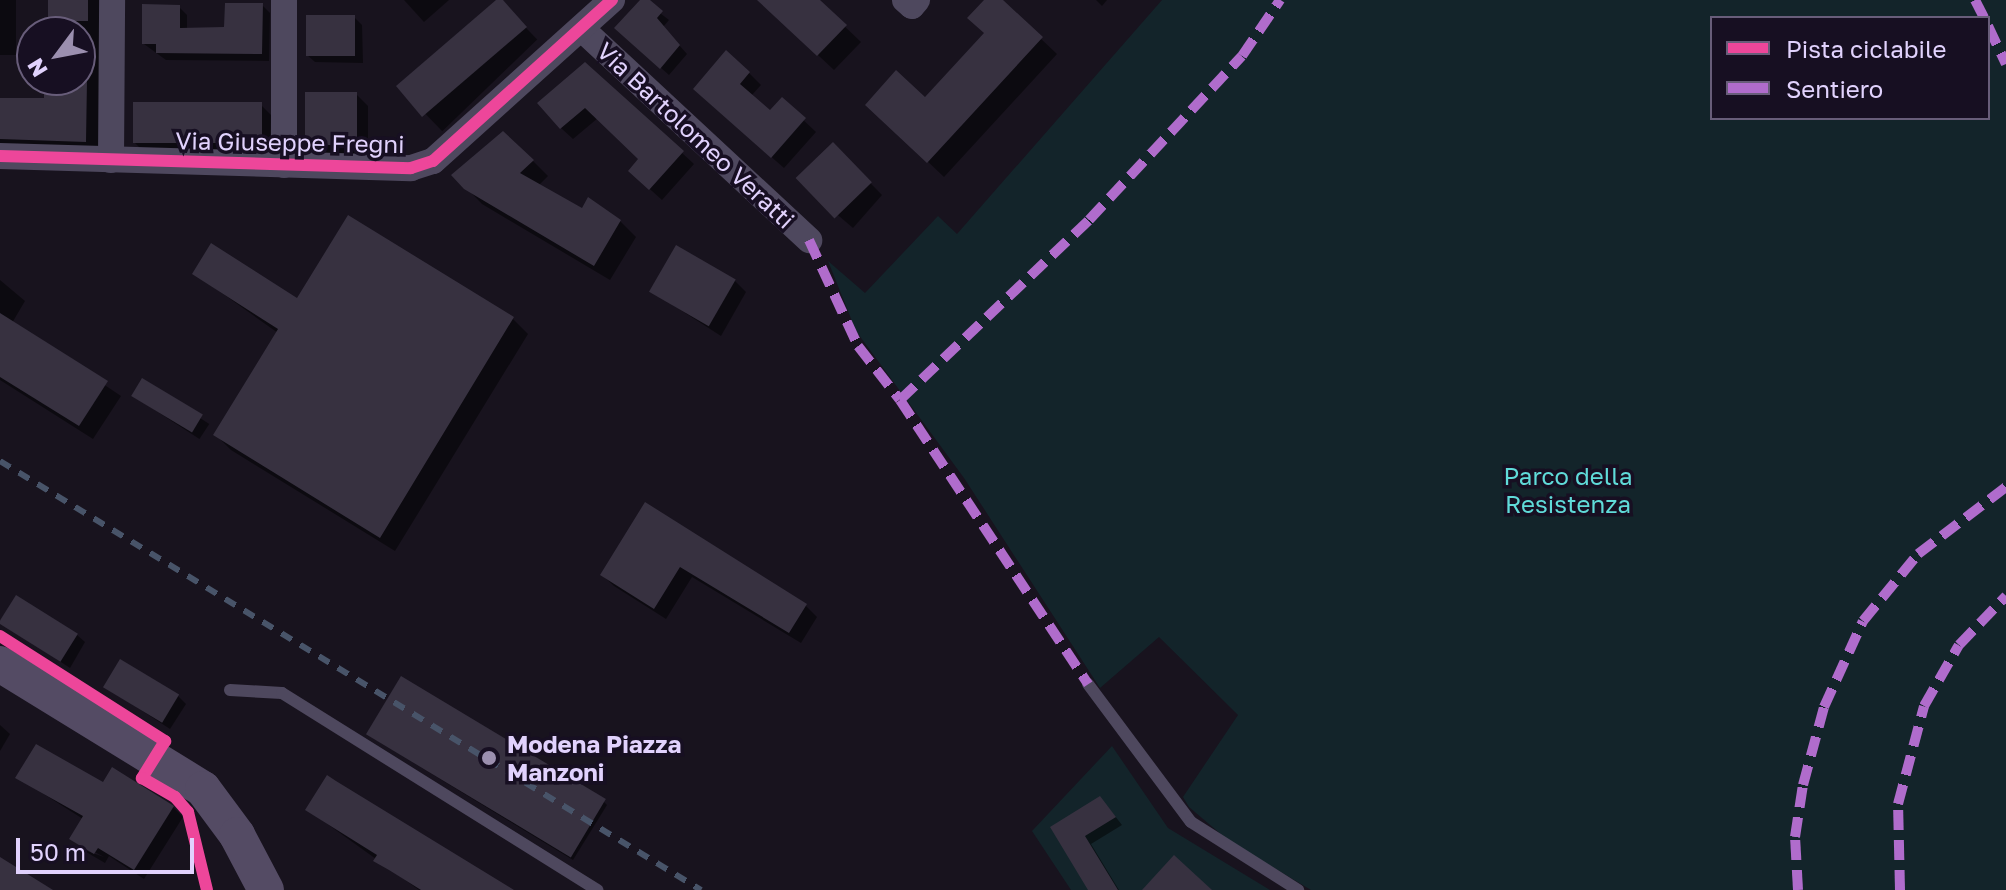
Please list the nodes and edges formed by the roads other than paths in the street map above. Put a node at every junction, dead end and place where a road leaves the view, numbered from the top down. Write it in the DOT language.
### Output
graph roads {
  1 [pos="112,0"];
  2 [pos="284,0"];
  3 [pos="612,0"];
  4 [pos="905,0"];
  5 [pos="917,0"];
  6 [pos="583,30"];
  7 [pos="0,156"];
  8 [pos="111,160"];
  9 [pos="284,165"];
  10 [pos="809,240"];
  11 [pos="0,664"];
  12 [pos="1088,684"];
  13 [pos="230,690"];
  14 [pos="266,890"];
  15 [pos="597,890"];
  16 [pos="1298,890"];
  1 -- 8 [label="street"];
  2 -- 9 [label="street"];
  3 -- 6 [label="street, Via Giuseppe Fregni"];
  4 -- 5 [label="street"];
  6 -- 9 [label="street, Via Giuseppe Fregni"];
  6 -- 10 [label="street, Via Bartolomeo Veratti"];
  7 -- 8 [label="street, Via Giuseppe Fregni"];
  8 -- 9 [label="street, Via Giuseppe Fregni"];
  11 -- 14 [label="main road"];
  12 -- 16 [label="lane"];
  13 -- 15 [label="lane"];
}
